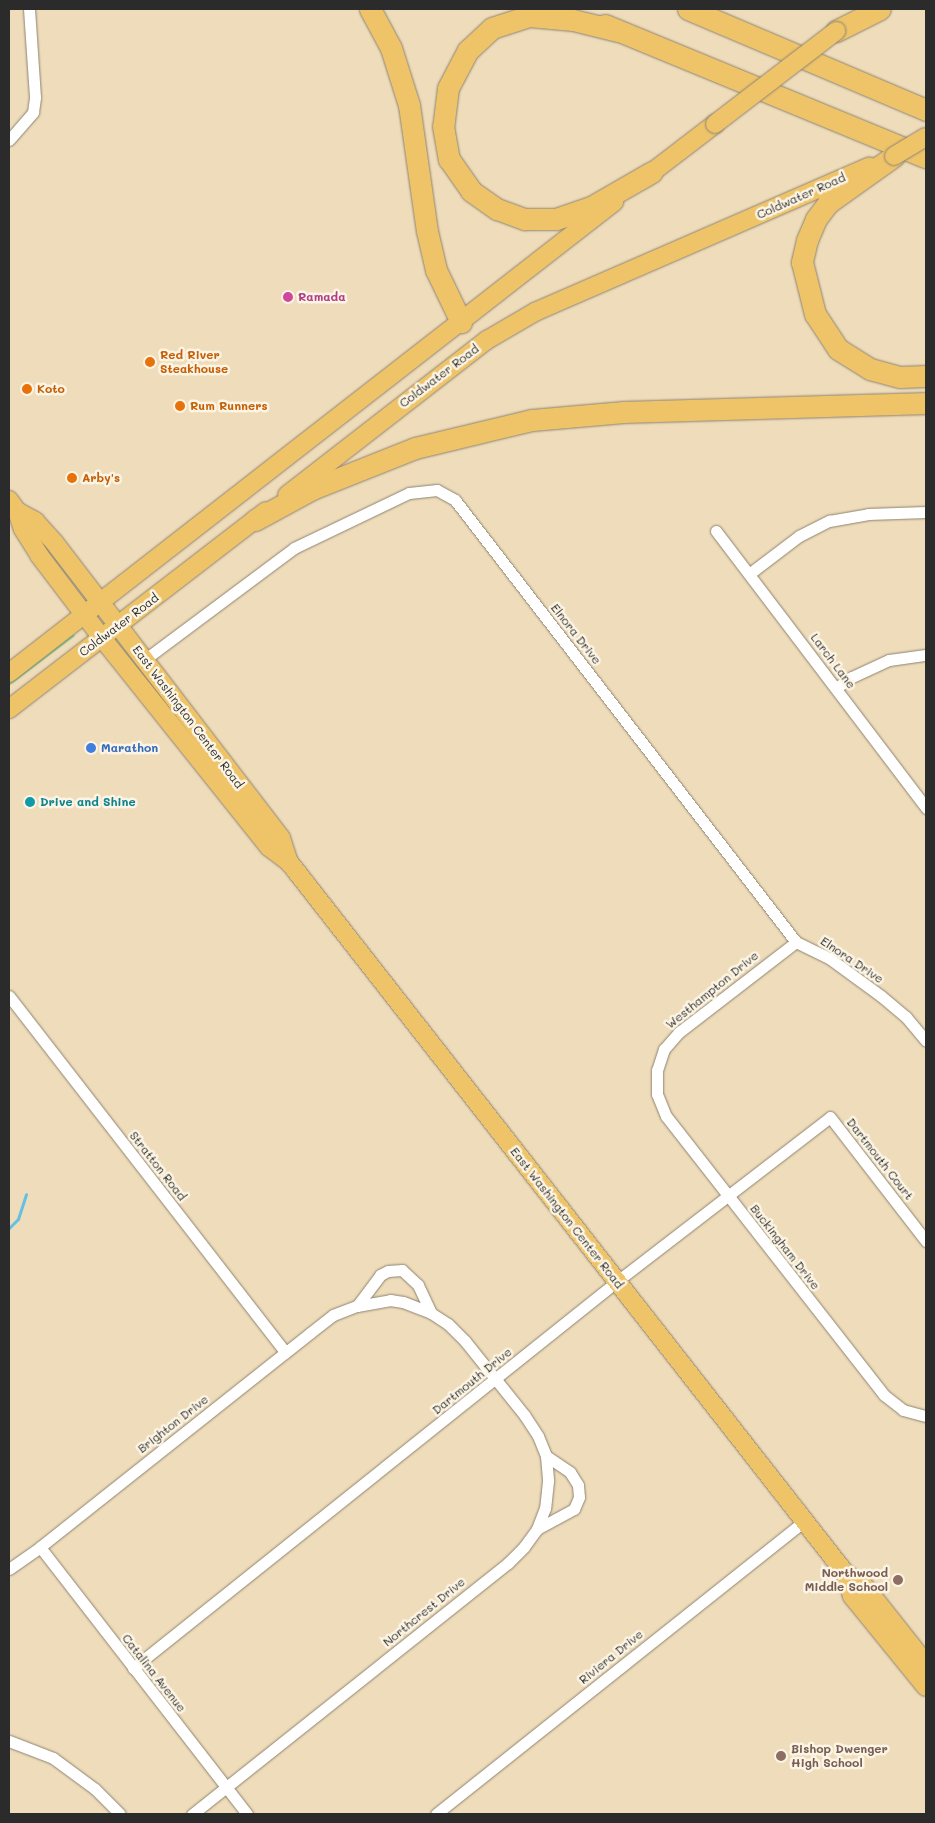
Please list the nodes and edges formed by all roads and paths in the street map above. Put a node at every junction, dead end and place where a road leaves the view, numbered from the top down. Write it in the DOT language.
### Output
graph roads {
  1 [pos="29,9"];
  2 [pos="370,9"];
  3 [pos="565,9"];
  4 [pos="688,9"];
  5 [pos="864,9"];
  6 [pos="880,9"];
  7 [pos="618,30"];
  8 [pos="836,31"];
  9 [pos="926,110"];
  10 [pos="926,137"];
  11 [pos="9,140"];
  12 [pos="894,156"];
  13 [pos="926,157"];
  14 [pos="652,172"];
  15 [pos="848,181"];
  16 [pos="461,322"];
  17 [pos="926,376"];
  18 [pos="926,404"];
  19 [pos="13,506"];
  20 [pos="926,512"];
  21 [pos="255,520"];
  22 [pos="716,531"];
  23 [pos="749,574"];
  24 [pos="100,601"];
  25 [pos="84,613"];
  26 [pos="118,626"];
  27 [pos="102,638"];
  28 [pos="926,655"];
  29 [pos="144,660"];
  30 [pos="9,673"];
  31 [pos="836,688"];
  32 [pos="9,709"];
  33 [pos="926,808"];
  34 [pos="289,862"];
  35 [pos="796,942"];
  36 [pos="9,996"];
  37 [pos="926,1041"];
  38 [pos="657,1070"];
  39 [pos="830,1117"];
  40 [pos="729,1197"];
  41 [pos="926,1241"];
  42 [pos="616,1282"];
  43 [pos="357,1306"];
  44 [pos="431,1312"];
  45 [pos="286,1352"];
  46 [pos="496,1379"];
  47 [pos="926,1416"];
  48 [pos="546,1456"];
  49 [pos="804,1521"];
  50 [pos="537,1529"];
  51 [pos="40,1547"];
  52 [pos="9,1569"];
  53 [pos="845,1573"];
  54 [pos="926,1664"];
  55 [pos="133,1668"];
  56 [pos="926,1687"];
  57 [pos="9,1741"];
  58 [pos="226,1788"];
  59 [pos="120,1814"];
  60 [pos="192,1814"];
  61 [pos="247,1814"];
  62 [pos="436,1814"];
  1 -- 11 [label="street"];
  2 -- 16 [label="highway"];
  3 -- 7 [label="highway"];
  4 -- 9 [label="highway"];
  5 -- 8 [label="main road"];
  6 -- 8 [label="highway"];
  7 -- 13 [label="highway"];
  7 -- 14 [label="highway"];
  8 -- 14 [label="main road, bridge"];
  10 -- 12 [label="main road, bridge"];
  12 -- 15 [label="highway"];
  14 -- 16 [label="main road"];
  15 -- 17 [label="highway"];
  15 -- 21 [label="main road, Coldwater Road"];
  16 -- 24 [label="main road"];
  18 -- 21 [label="highway"];
  19 -- 24 [label="main road, East Washington Center Road"];
  19 -- 25 [label="main road, East Washington Center Road"];
  20 -- 23 [label="street"];
  21 -- 26 [label="main road, Coldwater Road"];
  22 -- 23 [label="street, Larch Lane"];
  23 -- 31 [label="street, Larch Lane"];
  24 -- 25 [label="main road"];
  24 -- 26 [label="main road, East Washington Center Road"];
  25 -- 27 [label="main road, East Washington Center Road"];
  25 -- 30 [label="main road"];
  26 -- 27 [label="main road, Coldwater Road"];
  26 -- 29 [label="main road, East Washington Center Road"];
  27 -- 32 [label="main road, Coldwater Road"];
  27 -- 34 [label="main road, East Washington Center Road"];
  28 -- 31 [label="street"];
  29 -- 34 [label="main road, East Washington Center Road"];
  29 -- 35 [label="street, Elnora Drive"];
  31 -- 33 [label="street, Larch Lane"];
  34 -- 42 [label="main road, East Washington Center Road"];
  35 -- 37 [label="street, Elnora Drive"];
  35 -- 38 [label="street, Westhampton Drive"];
  36 -- 45 [label="street, Stratton Road"];
  38 -- 40 [label="street, Buckingham Drive"];
  39 -- 40 [label="street, Dartmouth Drive"];
  39 -- 41 [label="street, Dartmouth Court"];
  40 -- 42 [label="street, Dartmouth Drive"];
  40 -- 47 [label="street, Buckingham Drive"];
  42 -- 46 [label="street, Dartmouth Drive"];
  42 -- 49 [label="main road, East Washington Center Road"];
  43 -- 44 [label="street, Brighton Drive"];
  43 -- 44 [label="street, Brighton Drive"];
  43 -- 45 [label="street, Brighton Drive"];
  44 -- 46 [label="street, Brighton Drive"];
  45 -- 51 [label="street, Brighton Drive"];
  46 -- 48 [label="street, Northcrest Drive"];
  46 -- 55 [label="street, Dartmouth Drive"];
  48 -- 50 [label="street, Northcrest Drive"];
  48 -- 50 [label="street"];
  49 -- 53 [label="main road, East Washington Center Road"];
  49 -- 62 [label="street, Riviera Drive"];
  50 -- 58 [label="street, Northcrest Drive"];
  51 -- 52 [label="street, Brighton Drive"];
  51 -- 55 [label="street, Catalina Avenue"];
  53 -- 54 [label="main road, East Washington Center Road"];
  53 -- 56 [label="main road, East Washington Center Road"];
  55 -- 58 [label="street, Catalina Avenue"];
  57 -- 59 [label="street"];
  58 -- 60 [label="street, Northcrest Drive"];
  58 -- 61 [label="street, Catalina Avenue"];
}
